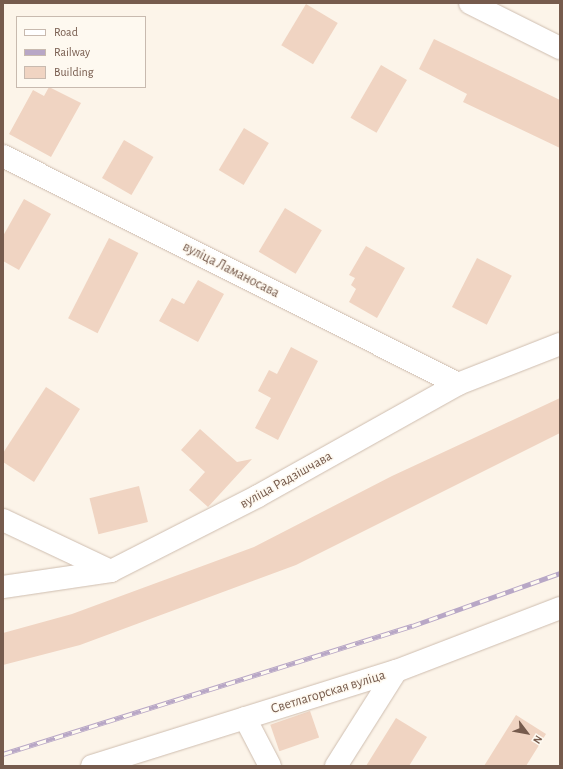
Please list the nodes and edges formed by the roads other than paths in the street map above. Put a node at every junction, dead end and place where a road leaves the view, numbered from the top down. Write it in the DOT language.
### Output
graph roads {
  1 [pos="470,3"];
  2 [pos="560,48"];
  3 [pos="3,156"];
  4 [pos="560,344"];
  5 [pos="458,384"];
  6 [pos="3,520"];
  7 [pos="111,571"];
  8 [pos="3,587"];
  9 [pos="560,608"];
  10 [pos="396,671"];
  11 [pos="244,718"];
  12 [pos="92,766"];
  13 [pos="270,766"];
  14 [pos="336,766"];
  1 -- 2 [label="street"];
  3 -- 5 [label="street, вуліца Ламаносава"];
  4 -- 5 [label="street, вуліца Радзішчава"];
  5 -- 7 [label="street, вуліца Радзішчава"];
  6 -- 7 [label="street"];
  7 -- 8 [label="street, вуліца Радзішчава"];
  9 -- 10 [label="street, Светлагорская вуліца"];
  10 -- 11 [label="street, Светлагорская вуліца"];
  10 -- 14 [label="street"];
  11 -- 12 [label="street, Светлагорская вуліца"];
  11 -- 13 [label="street"];
}
